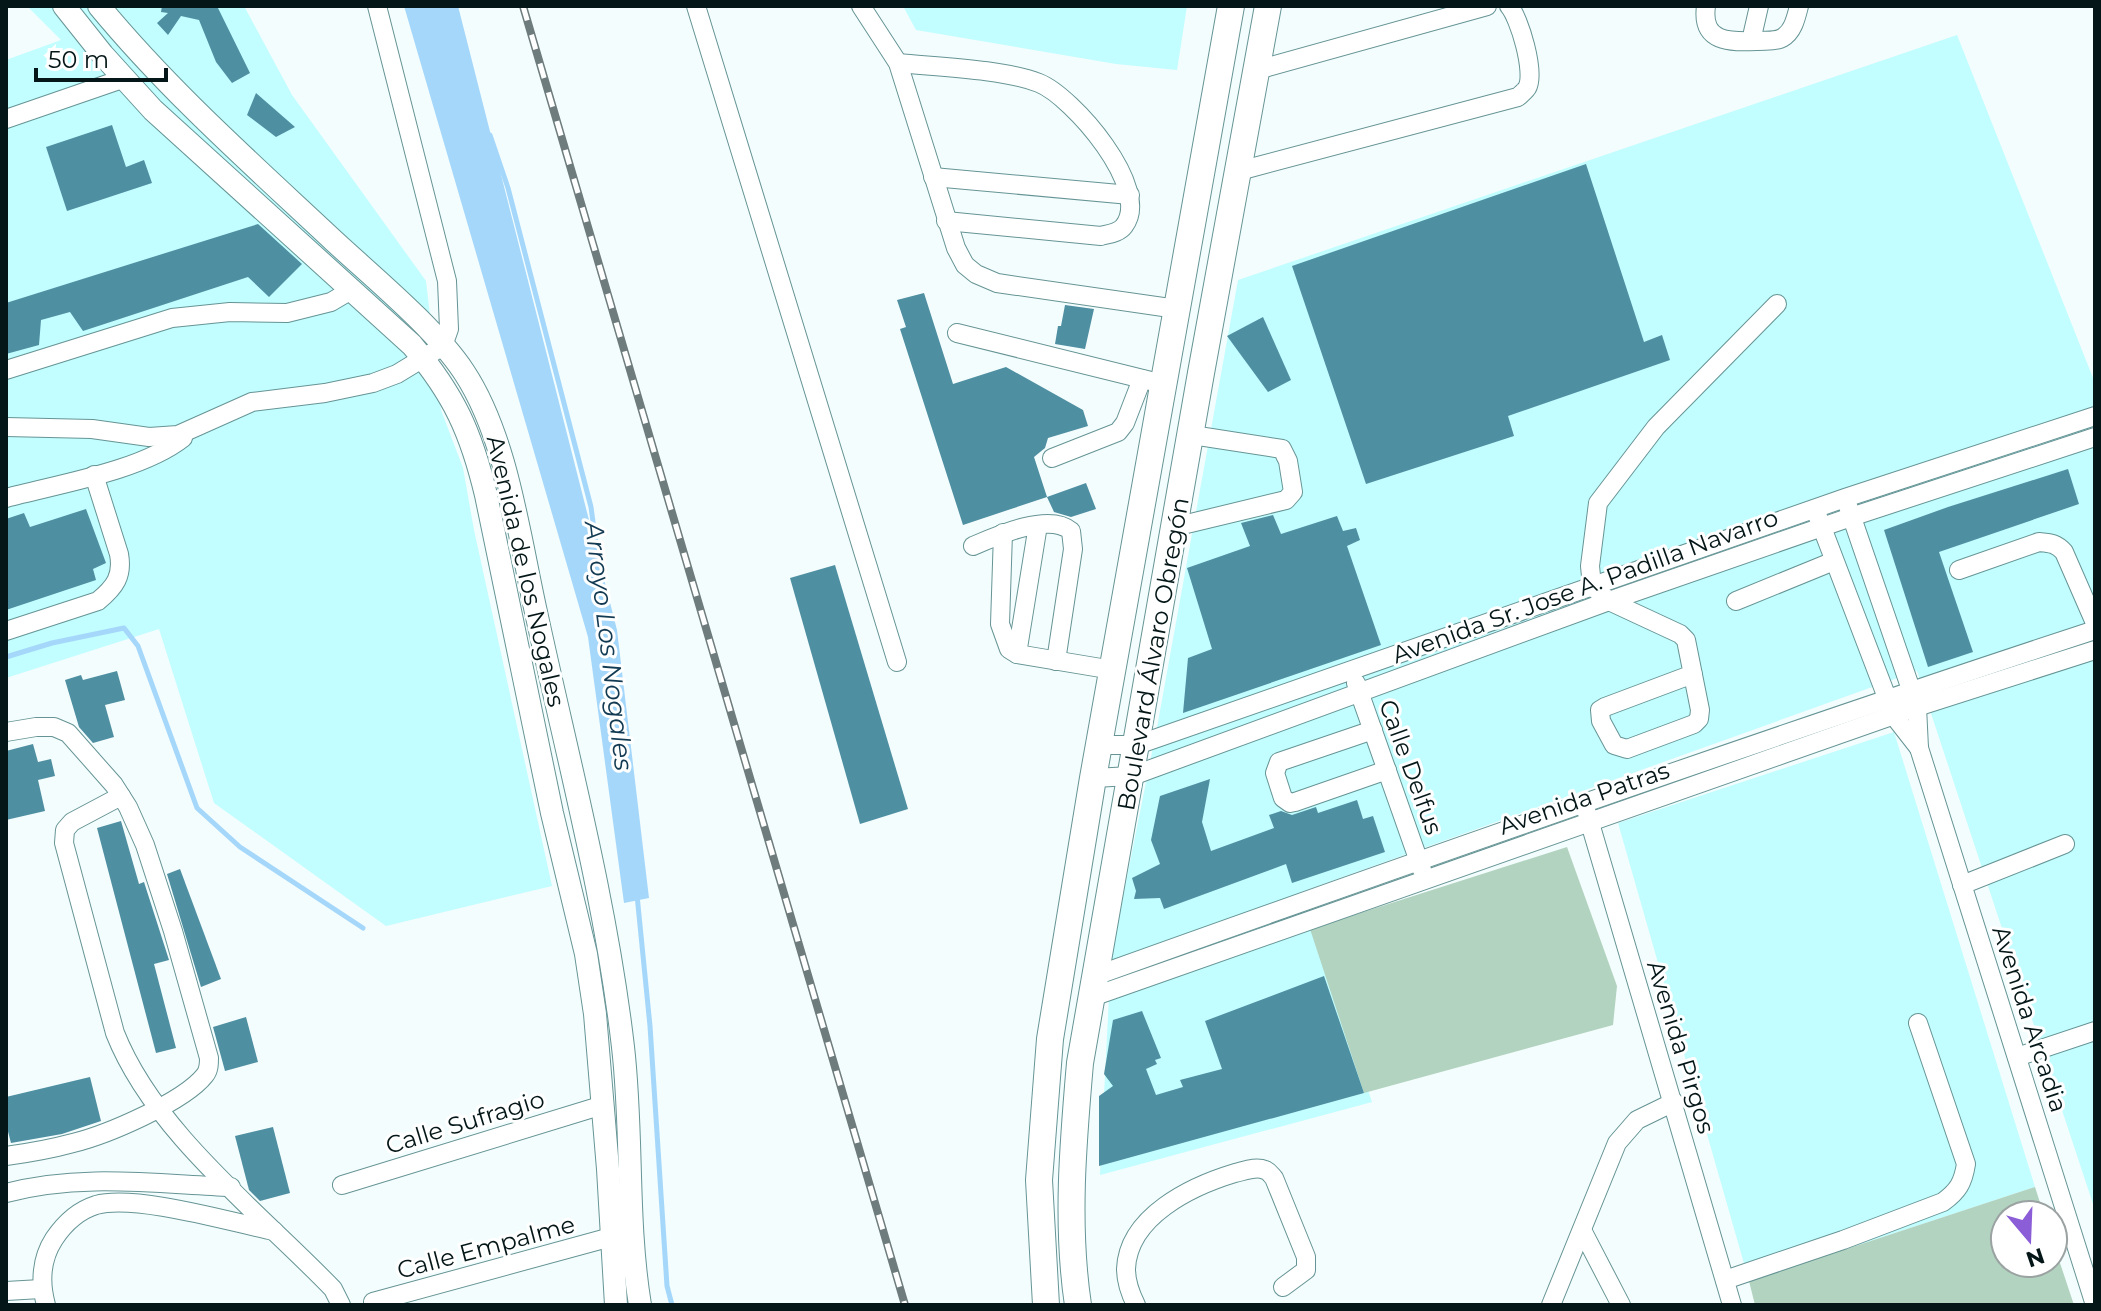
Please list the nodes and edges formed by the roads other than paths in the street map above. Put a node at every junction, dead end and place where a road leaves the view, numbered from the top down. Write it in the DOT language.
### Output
graph roads {
  1 [pos="64,6"];
  2 [pos="99,6"];
  3 [pos="377,6"];
  4 [pos="696,6"];
  5 [pos="861,6"];
  6 [pos="1231,6"];
  7 [pos="1268,6"];
  8 [pos="1487,6"];
  9 [pos="1509,6"];
  10 [pos="1706,6"];
  11 [pos="1759,6"];
  12 [pos="1799,6"];
  13 [pos="1751,41"];
  14 [pos="898,63"];
  15 [pos="1257,70"];
  16 [pos="125,78"];
  17 [pos="6,119"];
  18 [pos="1239,171"];
  19 [pos="933,177"];
  20 [pos="1130,195"];
  21 [pos="946,221"];
  22 [pos="353,289"];
  23 [pos="1777,304"];
  24 [pos="1175,319"];
  25 [pos="957,333"];
  26 [pos="433,353"];
  27 [pos="6,370"];
  28 [pos="1153,382"];
  29 [pos="2095,416"];
  30 [pos="6,427"];
  31 [pos="191,431"];
  32 [pos="1192,435"];
  33 [pos="2095,437"];
  34 [pos="1052,458"];
  35 [pos="94,475"];
  36 [pos="6,498"];
  37 [pos="1845,498"];
  38 [pos="1814,509"];
  39 [pos="1141,513"];
  40 [pos="1851,517"];
  41 [pos="1038,525"];
  42 [pos="1174,527"];
  43 [pos="1821,527"];
  44 [pos="1003,533"];
  45 [pos="973,546"];
  46 [pos="1834,561"];
  47 [pos="1959,570"];
  48 [pos="1592,586"];
  49 [pos="1609,601"];
  50 [pos="1736,601"];
  51 [pos="2095,623"];
  52 [pos="2095,630"];
  53 [pos="6,631"];
  54 [pos="2095,650"];
  55 [pos="1017,654"];
  56 [pos="1056,661"];
  57 [pos="897,662"];
  58 [pos="1113,670"];
  59 [pos="1351,670"];
  60 [pos="1693,674"];
  61 [pos="1359,693"];
  62 [pos="1914,699"];
  63 [pos="1890,707"];
  64 [pos="1373,730"];
  65 [pos="6,732"];
  66 [pos="1099,745"];
  67 [pos="1137,745"];
  68 [pos="1919,748"];
  69 [pos="1387,770"];
  70 [pos="1132,776"];
  71 [pos="1093,778"];
  72 [pos="121,796"];
  73 [pos="1587,813"];
  74 [pos="2065,844"];
  75 [pos="1419,860"];
  76 [pos="1426,880"];
  77 [pos="1962,885"];
  78 [pos="1094,986"];
  79 [pos="1918,1023"];
  80 [pos="2095,1031"];
  81 [pos="2017,1057"];
  82 [pos="1674,1102"];
  83 [pos="603,1105"];
  84 [pos="159,1109"];
  85 [pos="6,1156"];
  86 [pos="342,1185"];
  87 [pos="231,1187"];
  88 [pos="6,1193"];
  89 [pos="1582,1230"];
  90 [pos="274,1231"];
  91 [pos="611,1237"];
  92 [pos="1725,1280"];
  93 [pos="1283,1287"];
  94 [pos="6,1291"];
  95 [pos="44,1297"];
  96 [pos="373,1302"];
  97 [pos="341,1305"];
  98 [pos="616,1305"];
  99 [pos="640,1305"];
  100 [pos="1046,1305"];
  101 [pos="1078,1305"];
  102 [pos="1136,1305"];
  103 [pos="1551,1305"];
  104 [pos="1621,1305"];
  105 [pos="1732,1305"];
  106 [pos="2095,1305"];
  1 -- 16 [label="main road, Avenida de los Nogales"];
  2 -- 26 [label="main road, Avenida de los Nogales"];
  3 -- 26 [label="street"];
  4 -- 57 [label="street"];
  5 -- 14 [label="street"];
  6 -- 24 [label="highway, Boulevard Álvaro Obregón"];
  7 -- 15 [label="highway, Boulevard Álvaro Obregón"];
  8 -- 15 [label="street"];
  9 -- 18 [label="street"];
  10 -- 13 [label="street"];
  11 -- 13 [label="street"];
  12 -- 13 [label="street"];
  14 -- 19 [label="street"];
  14 -- 20 [label="street"];
  15 -- 18 [label="highway, Boulevard Álvaro Obregón"];
  16 -- 17 [label="street"];
  16 -- 22 [label="main road, Avenida de los Nogales"];
  18 -- 32 [label="highway, Boulevard Álvaro Obregón"];
  19 -- 20 [label="street"];
  19 -- 21 [label="street"];
  20 -- 21 [label="street"];
  21 -- 24 [label="street"];
  22 -- 26 [label="main road, Avenida de los Nogales"];
  22 -- 27 [label="street"];
  23 -- 48 [label="street"];
  24 -- 28 [label="highway, Boulevard Álvaro Obregón"];
  24 -- 32 [label="highway"];
  25 -- 28 [label="street"];
  26 -- 31 [label="street"];
  26 -- 83 [label="main road, Avenida de los Nogales"];
  26 -- 99 [label="main road, Avenida de los Nogales"];
  28 -- 34 [label="street"];
  28 -- 39 [label="highway, Boulevard Álvaro Obregón"];
  29 -- 37 [label="street, Avenida Sr. Jose A. Padilla Navarro"];
  30 -- 31 [label="street"];
  31 -- 35 [label="street"];
  32 -- 39 [label="highway"];
  32 -- 42 [label="highway, Boulevard Álvaro Obregón"];
  32 -- 42 [label="street"];
  33 -- 40 [label="street, Avenida Sr. Jose A. Padilla Navarro"];
  35 -- 36 [label="street"];
  35 -- 53 [label="street"];
  37 -- 38 [label="street, Avenida Sr. Jose A. Padilla Navarro"];
  37 -- 40 [label="street, Avenida Arcadia"];
  38 -- 43 [label="street, Avenida Arcadia"];
  38 -- 48 [label="street, Avenida Sr. Jose A. Padilla Navarro"];
  39 -- 58 [label="highway, Boulevard Álvaro Obregón"];
  40 -- 43 [label="street, Avenida Sr. Jose A. Padilla Navarro"];
  40 -- 62 [label="street, Avenida Arcadia"];
  41 -- 44 [label="street"];
  41 -- 55 [label="street"];
  41 -- 56 [label="street"];
  42 -- 67 [label="highway, Boulevard Álvaro Obregón"];
  43 -- 46 [label="street, Avenida Arcadia"];
  43 -- 49 [label="street, Avenida Sr. Jose A. Padilla Navarro"];
  44 -- 45 [label="street"];
  44 -- 55 [label="street"];
  46 -- 50 [label="street"];
  46 -- 63 [label="street, Avenida Arcadia"];
  47 -- 51 [label="street"];
  48 -- 49 [label="street"];
  48 -- 59 [label="street, Avenida Sr. Jose A. Padilla Navarro"];
  49 -- 60 [label="street"];
  49 -- 61 [label="street, Avenida Sr. Jose A. Padilla Navarro"];
  52 -- 62 [label="street, Avenida Patras"];
  54 -- 62 [label="street, Avenida Patras"];
  55 -- 56 [label="street"];
  56 -- 58 [label="street"];
  58 -- 66 [label="highway, Boulevard Álvaro Obregón"];
  59 -- 61 [label="street, Calle Delfus"];
  59 -- 67 [label="street, Avenida Sr. Jose A. Padilla Navarro"];
  60 -- 60 [label="street"];
  61 -- 64 [label="street, Calle Delfus"];
  61 -- 70 [label="street, Avenida Sr. Jose A. Padilla Navarro"];
  62 -- 63 [label="street, Avenida Patras"];
  62 -- 68 [label="street, Avenida Arcadia"];
  63 -- 68 [label="street, Avenida Arcadia"];
  63 -- 73 [label="street, Avenida Patras"];
  64 -- 69 [label="street, Calle Delfus"];
  64 -- 69 [label="street"];
  65 -- 72 [label="street"];
  66 -- 67 [label="street, Avenida Sr. Jose A. Padilla Navarro"];
  66 -- 71 [label="highway, Boulevard Álvaro Obregón"];
  67 -- 70 [label="highway, Boulevard Álvaro Obregón"];
  68 -- 77 [label="street, Avenida Arcadia"];
  69 -- 75 [label="street, Calle Delfus"];
  70 -- 71 [label="street, Avenida Sr. Jose A. Padilla Navarro"];
  70 -- 78 [label="highway, Boulevard Álvaro Obregón"];
  71 -- 100 [label="highway, Boulevard Álvaro Obregón"];
  72 -- 84 [label="street"];
  72 -- 84 [label="street"];
  73 -- 75 [label="street, Avenida Patras"];
  73 -- 76 [label="street, Avenida Patras"];
  73 -- 82 [label="street, Avenida Pirgos"];
  74 -- 77 [label="street"];
  75 -- 76 [label="street, Calle Delfus"];
  75 -- 78 [label="street, Avenida Patras"];
  76 -- 78 [label="street, Avenida Patras"];
  77 -- 81 [label="street, Avenida Arcadia"];
  78 -- 101 [label="highway, Boulevard Álvaro Obregón"];
  79 -- 92 [label="street"];
  80 -- 81 [label="street"];
  81 -- 106 [label="street, Avenida Arcadia"];
  82 -- 89 [label="street"];
  82 -- 92 [label="street, Avenida Pirgos"];
  83 -- 86 [label="street, Calle Sufragio"];
  83 -- 91 [label="main road, Avenida de los Nogales"];
  84 -- 85 [label="street"];
  84 -- 87 [label="street"];
  87 -- 88 [label="street"];
  87 -- 90 [label="street"];
  89 -- 103 [label="street"];
  89 -- 104 [label="street"];
  90 -- 95 [label="street"];
  90 -- 97 [label="street"];
  91 -- 96 [label="street, Calle Empalme"];
  91 -- 98 [label="main road, Avenida de los Nogales"];
  92 -- 105 [label="street, Avenida Pirgos"];
  93 -- 102 [label="street"];
  94 -- 95 [label="street"];
}
